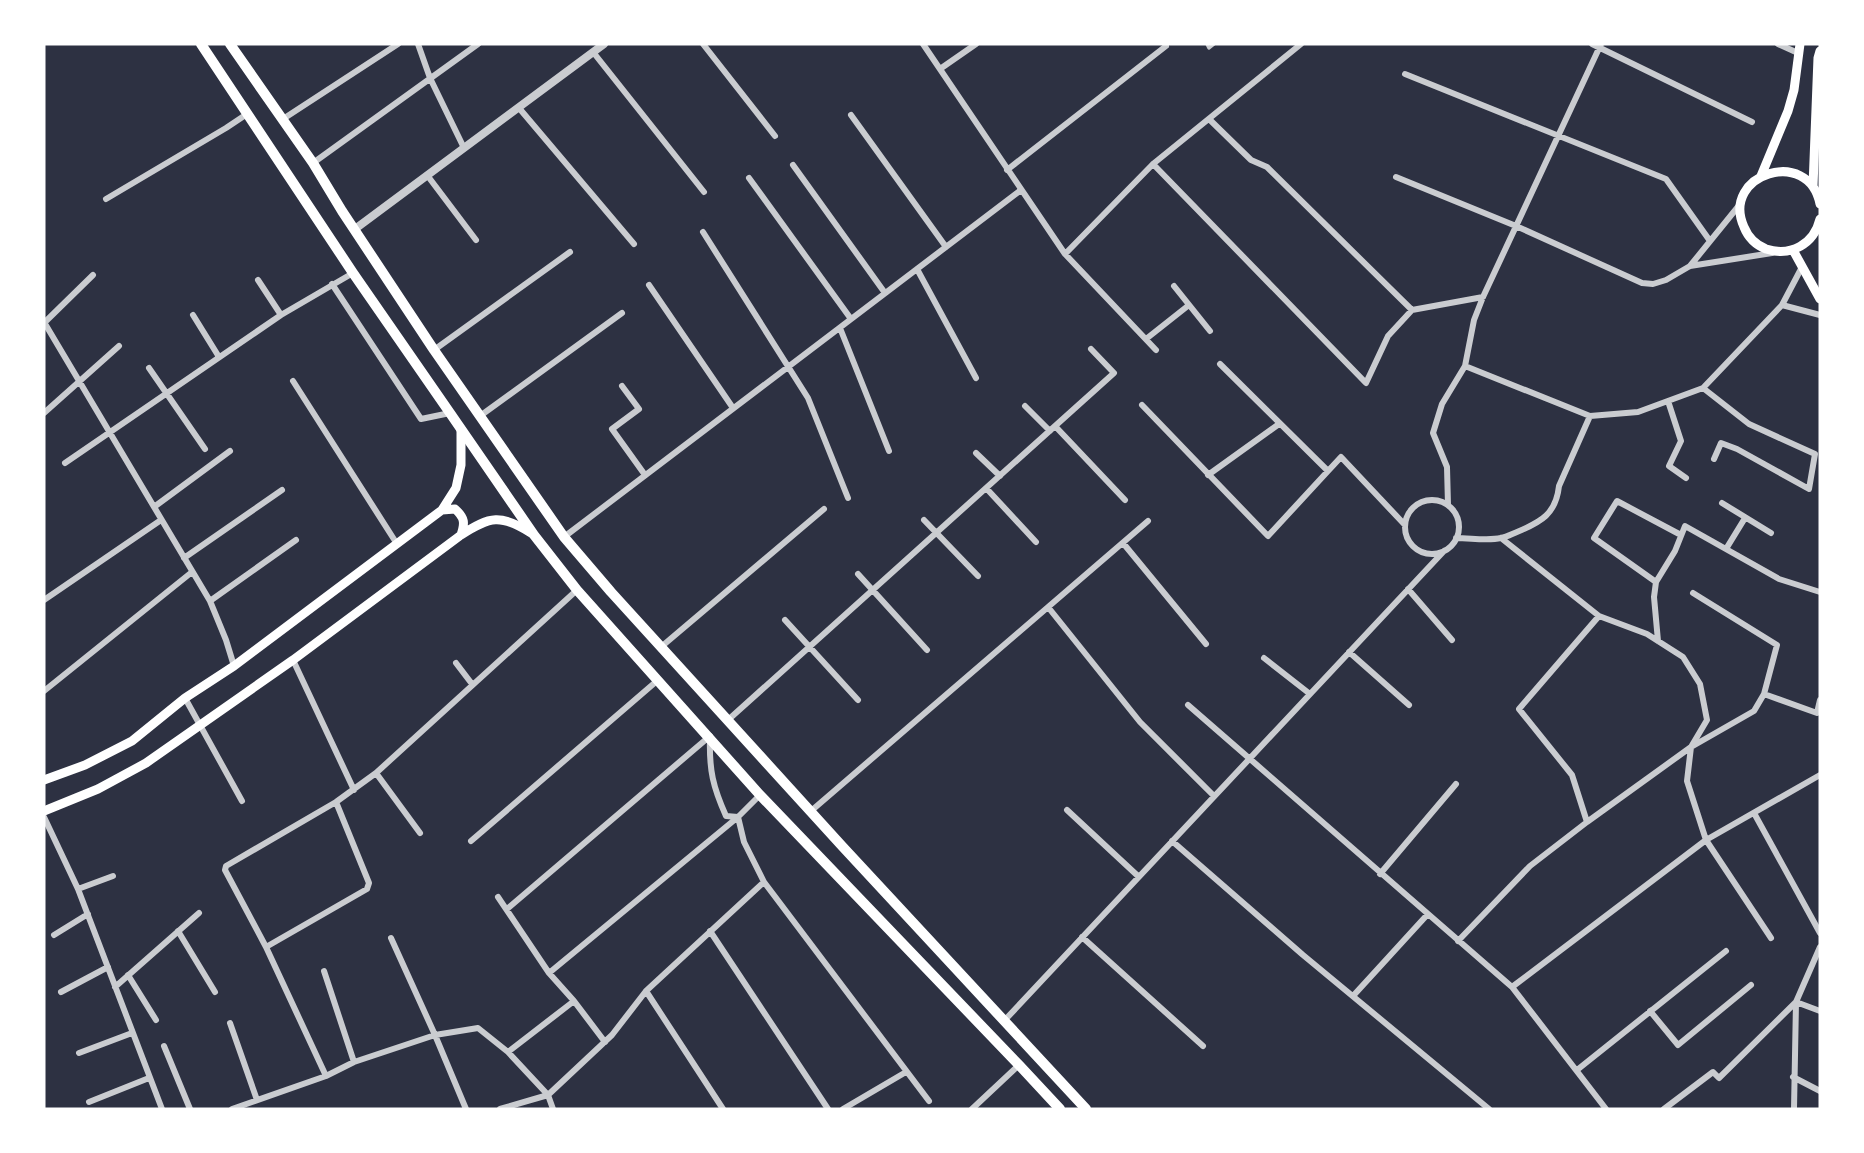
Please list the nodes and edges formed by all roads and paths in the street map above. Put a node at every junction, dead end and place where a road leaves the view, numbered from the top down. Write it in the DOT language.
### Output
graph roads {
  1 [pos="201,44"];
  2 [pos="230,44"];
  3 [pos="398,44"];
  4 [pos="418,44"];
  5 [pos="478,44"];
  6 [pos="604,44"];
  7 [pos="703,44"];
  8 [pos="923,44"];
  9 [pos="976,44"];
  10 [pos="1207,44"];
  11 [pos="1214,44"];
  12 [pos="1301,44"];
  13 [pos="1778,44"];
  14 [pos="1598,45"];
  15 [pos="1167,46"];
  16 [pos="1799,48"];
  17 [pos="593,52"];
  18 [pos="1819,56"];
  19 [pos="940,69"];
  20 [pos="1405,74"];
  21 [pos="430,78"];
  22 [pos="519,108"];
  23 [pos="247,114"];
  24 [pos="851,115"];
  25 [pos="282,119"];
  26 [pos="1209,119"];
  27 [pos="1752,122"];
  28 [pos="1559,134"];
  29 [pos="775,136"];
  30 [pos="464,148"];
  31 [pos="313,163"];
  32 [pos="1153,164"];
  33 [pos="793,165"];
  34 [pos="1007,170"];
  35 [pos="427,175"];
  36 [pos="1760,176"];
  37 [pos="1396,177"];
  38 [pos="749,178"];
  39 [pos="1813,186"];
  40 [pos="1021,190"];
  41 [pos="704,192"];
  42 [pos="106,199"];
  43 [pos="1741,203"];
  44 [pos="1820,204"];
  45 [pos="1516,226"];
  46 [pos="1819,228"];
  47 [pos="355,229"];
  48 [pos="703,232"];
  49 [pos="476,240"];
  50 [pos="1710,241"];
  51 [pos="634,244"];
  52 [pos="946,247"];
  53 [pos="1793,250"];
  54 [pos="570,252"];
  55 [pos="1776,252"];
  56 [pos="1065,254"];
  57 [pos="1690,266"];
  58 [pos="1802,267"];
  59 [pos="917,269"];
  60 [pos="353,273"];
  61 [pos="93,275"];
  62 [pos="258,280"];
  63 [pos="332,284"];
  64 [pos="649,285"];
  65 [pos="1174,286"];
  66 [pos="885,293"];
  67 [pos="1483,297"];
  68 [pos="1820,299"];
  69 [pos="1782,304"];
  70 [pos="1189,305"];
  71 [pos="1412,310"];
  72 [pos="622,313"];
  73 [pos="193,315"];
  74 [pos="281,315"];
  75 [pos="1820,315"];
  76 [pos="851,319"];
  77 [pos="44,322"];
  78 [pos="840,328"];
  79 [pos="1210,331"];
  80 [pos="1146,339"];
  81 [pos="119,346"];
  82 [pos="1091,349"];
  83 [pos="435,350"];
  84 [pos="1156,350"];
  85 [pos="219,357"];
  86 [pos="414,362"];
  87 [pos="1220,364"];
  88 [pos="789,366"];
  89 [pos="1465,366"];
  90 [pos="149,368"];
  91 [pos="976,378"];
  92 [pos="79,381"];
  93 [pos="293,381"];
  94 [pos="622,386"];
  95 [pos="1703,388"];
  96 [pos="166,395"];
  97 [pos="1668,401"];
  98 [pos="1142,405"];
  99 [pos="1025,406"];
  100 [pos="733,408"];
  101 [pos="44,413"];
  102 [pos="450,414"];
  103 [pos="480,416"];
  104 [pos="1590,416"];
  105 [pos="1279,424"];
  106 [pos="1052,428"];
  107 [pos="461,429"];
  108 [pos="110,432"];
  109 [pos="205,449"];
  110 [pos="230,451"];
  111 [pos="889,451"];
  112 [pos="976,453"];
  113 [pos="1714,459"];
  114 [pos="65,463"];
  115 [pos="1328,471"];
  116 [pos="645,475"];
  117 [pos="1208,475"];
  118 [pos="1000,476"];
  119 [pos="1686,478"];
  120 [pos="986,488"];
  121 [pos="282,490"];
  122 [pos="848,498"];
  123 [pos="1125,500"];
  124 [pos="1722,503"];
  125 [pos="1448,505"];
  126 [pos="154,507"];
  127 [pos="824,509"];
  128 [pos="442,510"];
  129 [pos="1745,517"];
  130 [pos="161,520"];
  131 [pos="924,520"];
  132 [pos="1148,521"];
  133 [pos="1405,525"];
  134 [pos="936,533"];
  135 [pos="1771,533"];
  136 [pos="461,535"];
  137 [pos="534,535"];
  138 [pos="1681,535"];
  139 [pos="564,537"];
  140 [pos="1457,538"];
  141 [pos="1502,538"];
  142 [pos="296,540"];
  143 [pos="1036,542"];
  144 [pos="1123,543"];
  145 [pos="397,544"];
  146 [pos="1726,549"];
  147 [pos="1444,551"];
  148 [pos="184,558"];
  149 [pos="192,572"];
  150 [pos="858,574"];
  151 [pos="978,576"];
  152 [pos="1820,580"];
  153 [pos="1656,582"];
  154 [pos="1408,589"];
  155 [pos="578,590"];
  156 [pos="872,591"];
  157 [pos="1819,591"];
  158 [pos="1693,593"];
  159 [pos="44,600"];
  160 [pos="210,601"];
  161 [pos="1048,607"];
  162 [pos="1599,616"];
  163 [pos="785,620"];
  164 [pos="1452,640"];
  165 [pos="1658,641"];
  166 [pos="1206,644"];
  167 [pos="810,646"];
  168 [pos="661,647"];
  169 [pos="927,650"];
  170 [pos="1349,652"];
  171 [pos="1264,658"];
  172 [pos="293,660"];
  173 [pos="456,663"];
  174 [pos="234,667"];
  175 [pos="659,679"];
  176 [pos="472,684"];
  177 [pos="44,691"];
  178 [pos="1310,694"];
  179 [pos="1764,694"];
  180 [pos="185,698"];
  181 [pos="858,700"];
  182 [pos="1820,700"];
  183 [pos="1188,705"];
  184 [pos="1409,705"];
  185 [pos="728,720"];
  186 [pos="201,725"];
  187 [pos="710,736"];
  188 [pos="1691,747"];
  189 [pos="1249,759"];
  190 [pos="376,773"];
  191 [pos="1820,775"];
  192 [pos="44,780"];
  193 [pos="1456,784"];
  194 [pos="354,790"];
  195 [pos="760,794"];
  196 [pos="1214,796"];
  197 [pos="242,802"];
  198 [pos="337,802"];
  199 [pos="1067,810"];
  200 [pos="44,811"];
  201 [pos="811,811"];
  202 [pos="1754,813"];
  203 [pos="44,817"];
  204 [pos="738,817"];
  205 [pos="1587,821"];
  206 [pos="420,833"];
  207 [pos="1706,840"];
  208 [pos="471,841"];
  209 [pos="1172,841"];
  210 [pos="1380,874"];
  211 [pos="113,876"];
  212 [pos="1139,877"];
  213 [pos="764,882"];
  214 [pos="78,889"];
  215 [pos="498,897"];
  216 [pos="507,909"];
  217 [pos="199,913"];
  218 [pos="88,915"];
  219 [pos="1427,915"];
  220 [pos="178,932"];
  221 [pos="710,932"];
  222 [pos="1820,933"];
  223 [pos="54,935"];
  224 [pos="1082,937"];
  225 [pos="391,938"];
  226 [pos="1771,938"];
  227 [pos="1458,942"];
  228 [pos="266,947"];
  229 [pos="1820,947"];
  230 [pos="1726,951"];
  231 [pos="108,967"];
  232 [pos="324,971"];
  233 [pos="549,973"];
  234 [pos="128,975"];
  235 [pos="1751,985"];
  236 [pos="115,987"];
  237 [pos="1512,987"];
  238 [pos="646,991"];
  239 [pos="61,992"];
  240 [pos="215,992"];
  241 [pos="1353,996"];
  242 [pos="574,1001"];
  243 [pos="1796,1002"];
  244 [pos="1650,1011"];
  245 [pos="1820,1011"];
  246 [pos="156,1020"];
  247 [pos="1004,1021"];
  248 [pos="230,1023"];
  249 [pos="132,1033"];
  250 [pos="435,1035"];
  251 [pos="605,1042"];
  252 [pos="164,1046"];
  253 [pos="1203,1046"];
  254 [pos="508,1052"];
  255 [pos="79,1054"];
  256 [pos="354,1062"];
  257 [pos="1019,1065"];
  258 [pos="1577,1070"];
  259 [pos="906,1072"];
  260 [pos="326,1076"];
  261 [pos="1794,1077"];
  262 [pos="149,1078"];
  263 [pos="1820,1091"];
  264 [pos="548,1095"];
  265 [pos="257,1100"];
  266 [pos="929,1101"];
  267 [pos="89,1102"];
  268 [pos="720,1108"];
  269 [pos="162,1109"];
  270 [pos="190,1109"];
  271 [pos="232,1109"];
  272 [pos="466,1109"];
  273 [pos="500,1109"];
  274 [pos="553,1109"];
  275 [pos="828,1109"];
  276 [pos="843,1109"];
  277 [pos="972,1109"];
  278 [pos="1060,1109"];
  279 [pos="1086,1109"];
  280 [pos="1489,1109"];
  281 [pos="1606,1109"];
  282 [pos="1664,1109"];
  283 [pos="1794,1109"];
  1 -- 23 [label="main road"];
  2 -- 25 [label="main road"];
  3 -- 25 [label="street"];
  4 -- 21 [label="street"];
  5 -- 21 [label="street"];
  6 -- 17 [label="street"];
  7 -- 29 [label="street"];
  8 -- 19 [label="street"];
  9 -- 19 [label="street"];
  10 -- 11 [label="lane"];
  12 -- 26 [label="street"];
  13 -- 16 [label="street"];
  14 -- 27 [label="street"];
  14 -- 28 [label="street"];
  15 -- 34 [label="street"];
  16 -- 36 [label="main road"];
  17 -- 22 [label="street"];
  17 -- 41 [label="street"];
  18 -- 39 [label="main road"];
  19 -- 34 [label="street"];
  20 -- 28 [label="street"];
  21 -- 30 [label="street"];
  21 -- 31 [label="street"];
  22 -- 30 [label="street"];
  22 -- 51 [label="street"];
  23 -- 42 [label="street"];
  23 -- 60 [label="main road"];
  24 -- 52 [label="street"];
  25 -- 31 [label="main road"];
  26 -- 32 [label="street"];
  26 -- 71 [label="street"];
  28 -- 45 [label="street"];
  28 -- 50 [label="street"];
  30 -- 35 [label="street"];
  31 -- 47 [label="main road"];
  32 -- 56 [label="street"];
  32 -- 71 [label="street"];
  33 -- 66 [label="street"];
  34 -- 40 [label="street"];
  35 -- 47 [label="street"];
  35 -- 49 [label="street"];
  36 -- 39 [label="main road"];
  36 -- 43 [label="main road"];
  37 -- 45 [label="street"];
  38 -- 76 [label="street"];
  39 -- 44 [label="main road"];
  40 -- 52 [label="street"];
  40 -- 56 [label="street"];
  43 -- 50 [label="street"];
  43 -- 55 [label="main road"];
  45 -- 57 [label="street"];
  45 -- 67 [label="street"];
  46 -- 53 [label="main road"];
  47 -- 83 [label="main road"];
  48 -- 88 [label="street"];
  50 -- 57 [label="street"];
  52 -- 59 [label="street"];
  53 -- 55 [label="main road"];
  53 -- 58 [label="main road"];
  54 -- 83 [label="street"];
  55 -- 57 [label="street"];
  56 -- 80 [label="street"];
  58 -- 68 [label="main road"];
  58 -- 69 [label="street"];
  59 -- 66 [label="street"];
  59 -- 91 [label="street"];
  60 -- 63 [label="street"];
  60 -- 86 [label="main road"];
  61 -- 77 [label="street"];
  62 -- 74 [label="street"];
  63 -- 74 [label="street"];
  63 -- 102 [label="street"];
  64 -- 100 [label="street"];
  65 -- 70 [label="street"];
  66 -- 76 [label="street"];
  67 -- 71 [label="street"];
  67 -- 89 [label="street"];
  69 -- 75 [label="street"];
  69 -- 95 [label="street"];
  70 -- 79 [label="street"];
  70 -- 80 [label="street"];
  72 -- 103 [label="street"];
  73 -- 85 [label="street"];
  74 -- 85 [label="street"];
  76 -- 78 [label="street"];
  77 -- 92 [label="street"];
  78 -- 88 [label="street"];
  78 -- 111 [label="street"];
  80 -- 84 [label="street"];
  81 -- 92 [label="street"];
  82 -- 106 [label="street"];
  83 -- 86 [label="main road"];
  83 -- 103 [label="main road"];
  85 -- 96 [label="street"];
  86 -- 102 [label="main road"];
  87 -- 105 [label="street"];
  88 -- 100 [label="street"];
  88 -- 122 [label="street"];
  89 -- 104 [label="street"];
  89 -- 125 [label="street"];
  90 -- 96 [label="street"];
  92 -- 101 [label="street"];
  92 -- 108 [label="street"];
  93 -- 145 [label="street"];
  94 -- 116 [label="street"];
  95 -- 97 [label="street"];
  95 -- 113 [label="street"];
  96 -- 108 [label="street"];
  96 -- 109 [label="street"];
  97 -- 104 [label="street"];
  97 -- 119 [label="street"];
  98 -- 117 [label="street"];
  99 -- 106 [label="street"];
  100 -- 116 [label="street"];
  102 -- 107 [label="main road"];
  103 -- 139 [label="main road"];
  104 -- 141 [label="street"];
  105 -- 115 [label="street"];
  105 -- 117 [label="street"];
  106 -- 118 [label="street"];
  106 -- 123 [label="street"];
  107 -- 128 [label="main road"];
  107 -- 137 [label="main road"];
  108 -- 114 [label="street"];
  108 -- 126 [label="street"];
  110 -- 126 [label="street"];
  112 -- 118 [label="street"];
  115 -- 117 [label="street"];
  115 -- 133 [label="street"];
  116 -- 139 [label="street"];
  118 -- 120 [label="street"];
  120 -- 134 [label="street"];
  120 -- 143 [label="street"];
  121 -- 148 [label="street"];
  124 -- 129 [label="street"];
  125 -- 133 [label="street"];
  125 -- 140 [label="street"];
  126 -- 130 [label="street"];
  127 -- 168 [label="street"];
  128 -- 136 [label="main road"];
  128 -- 145 [label="main road"];
  129 -- 135 [label="street"];
  129 -- 146 [label="street"];
  130 -- 148 [label="street"];
  130 -- 159 [label="street"];
  131 -- 134 [label="street"];
  132 -- 144 [label="street"];
  133 -- 147 [label="street"];
  134 -- 151 [label="street"];
  134 -- 156 [label="street"];
  136 -- 137 [label="main road"];
  136 -- 172 [label="main road"];
  137 -- 155 [label="main road"];
  138 -- 146 [label="street"];
  138 -- 153 [label="street"];
  138 -- 153 [label="street"];
  139 -- 168 [label="main road"];
  140 -- 141 [label="street"];
  140 -- 147 [label="street"];
  141 -- 162 [label="street"];
  142 -- 160 [label="street"];
  144 -- 161 [label="street"];
  144 -- 166 [label="street"];
  145 -- 174 [label="main road"];
  146 -- 157 [label="street"];
  147 -- 154 [label="street"];
  148 -- 149 [label="street"];
  149 -- 160 [label="street"];
  149 -- 177 [label="street"];
  150 -- 156 [label="street"];
  152 -- 157 [label="street"];
  153 -- 165 [label="street"];
  154 -- 164 [label="street"];
  154 -- 170 [label="street"];
  155 -- 175 [label="main road"];
  155 -- 176 [label="street"];
  156 -- 167 [label="street"];
  156 -- 169 [label="street"];
  158 -- 179 [label="street"];
  160 -- 174 [label="street"];
  161 -- 196 [label="street"];
  161 -- 201 [label="street"];
  162 -- 165 [label="street"];
  162 -- 205 [label="street"];
  163 -- 167 [label="street"];
  165 -- 188 [label="street"];
  167 -- 181 [label="street"];
  167 -- 185 [label="street"];
  168 -- 185 [label="main road"];
  170 -- 178 [label="street"];
  170 -- 184 [label="street"];
  171 -- 178 [label="street"];
  172 -- 186 [label="main road"];
  172 -- 194 [label="street"];
  173 -- 176 [label="street"];
  174 -- 180 [label="main road"];
  175 -- 187 [label="main road"];
  175 -- 208 [label="street"];
  176 -- 190 [label="street"];
  178 -- 189 [label="street"];
  179 -- 182 [label="street"];
  179 -- 188 [label="street"];
  180 -- 186 [label="street"];
  180 -- 192 [label="main road"];
  183 -- 189 [label="street"];
  185 -- 201 [label="main road"];
  186 -- 197 [label="street"];
  186 -- 200 [label="main road"];
  187 -- 195 [label="main road"];
  187 -- 204 [label="street"];
  187 -- 216 [label="street"];
  188 -- 205 [label="street"];
  188 -- 207 [label="street"];
  189 -- 196 [label="street"];
  189 -- 210 [label="street"];
  190 -- 194 [label="street"];
  190 -- 206 [label="street"];
  191 -- 202 [label="street"];
  193 -- 210 [label="street"];
  194 -- 198 [label="street"];
  195 -- 204 [label="street"];
  195 -- 257 [label="main road"];
  196 -- 209 [label="street"];
  198 -- 228 [label="street"];
  198 -- 228 [label="street"];
  199 -- 212 [label="street"];
  201 -- 247 [label="main road"];
  202 -- 207 [label="street"];
  202 -- 222 [label="street"];
  203 -- 214 [label="street"];
  204 -- 213 [label="street"];
  204 -- 233 [label="street"];
  205 -- 227 [label="street"];
  207 -- 226 [label="street"];
  207 -- 237 [label="street"];
  209 -- 212 [label="street"];
  209 -- 241 [label="street"];
  210 -- 219 [label="street"];
  211 -- 214 [label="street"];
  212 -- 224 [label="street"];
  213 -- 221 [label="street"];
  213 -- 259 [label="street"];
  214 -- 218 [label="street"];
  215 -- 216 [label="street"];
  216 -- 233 [label="street"];
  217 -- 220 [label="street"];
  218 -- 223 [label="street"];
  218 -- 231 [label="street"];
  219 -- 227 [label="street"];
  219 -- 241 [label="street"];
  220 -- 234 [label="street"];
  220 -- 240 [label="street"];
  221 -- 238 [label="street"];
  221 -- 275 [label="street"];
  224 -- 247 [label="street"];
  224 -- 253 [label="street"];
  225 -- 250 [label="street"];
  227 -- 237 [label="street"];
  228 -- 260 [label="street"];
  229 -- 243 [label="street"];
  230 -- 244 [label="street"];
  231 -- 236 [label="street"];
  231 -- 239 [label="street"];
  232 -- 256 [label="street"];
  233 -- 242 [label="street"];
  234 -- 236 [label="street"];
  234 -- 246 [label="street"];
  235 -- 244 [label="street"];
  236 -- 249 [label="street"];
  237 -- 258 [label="street"];
  238 -- 251 [label="street"];
  238 -- 268 [label="street"];
  241 -- 280 [label="street"];
  242 -- 251 [label="street"];
  242 -- 254 [label="street"];
  243 -- 245 [label="street"];
  243 -- 261 [label="street"];
  243 -- 282 [label="street"];
  244 -- 258 [label="street"];
  247 -- 279 [label="main road"];
  248 -- 265 [label="street"];
  249 -- 255 [label="street"];
  249 -- 262 [label="street"];
  250 -- 254 [label="street"];
  250 -- 256 [label="street"];
  250 -- 272 [label="street"];
  251 -- 264 [label="street"];
  252 -- 270 [label="street"];
  254 -- 264 [label="street"];
  256 -- 260 [label="street"];
  257 -- 277 [label="street"];
  257 -- 278 [label="main road"];
  258 -- 281 [label="street"];
  259 -- 266 [label="street"];
  259 -- 276 [label="street"];
  260 -- 265 [label="street"];
  261 -- 263 [label="street"];
  261 -- 283 [label="street"];
  262 -- 267 [label="street"];
  262 -- 269 [label="street"];
  264 -- 273 [label="street"];
  264 -- 274 [label="street"];
  265 -- 271 [label="street"];
}
